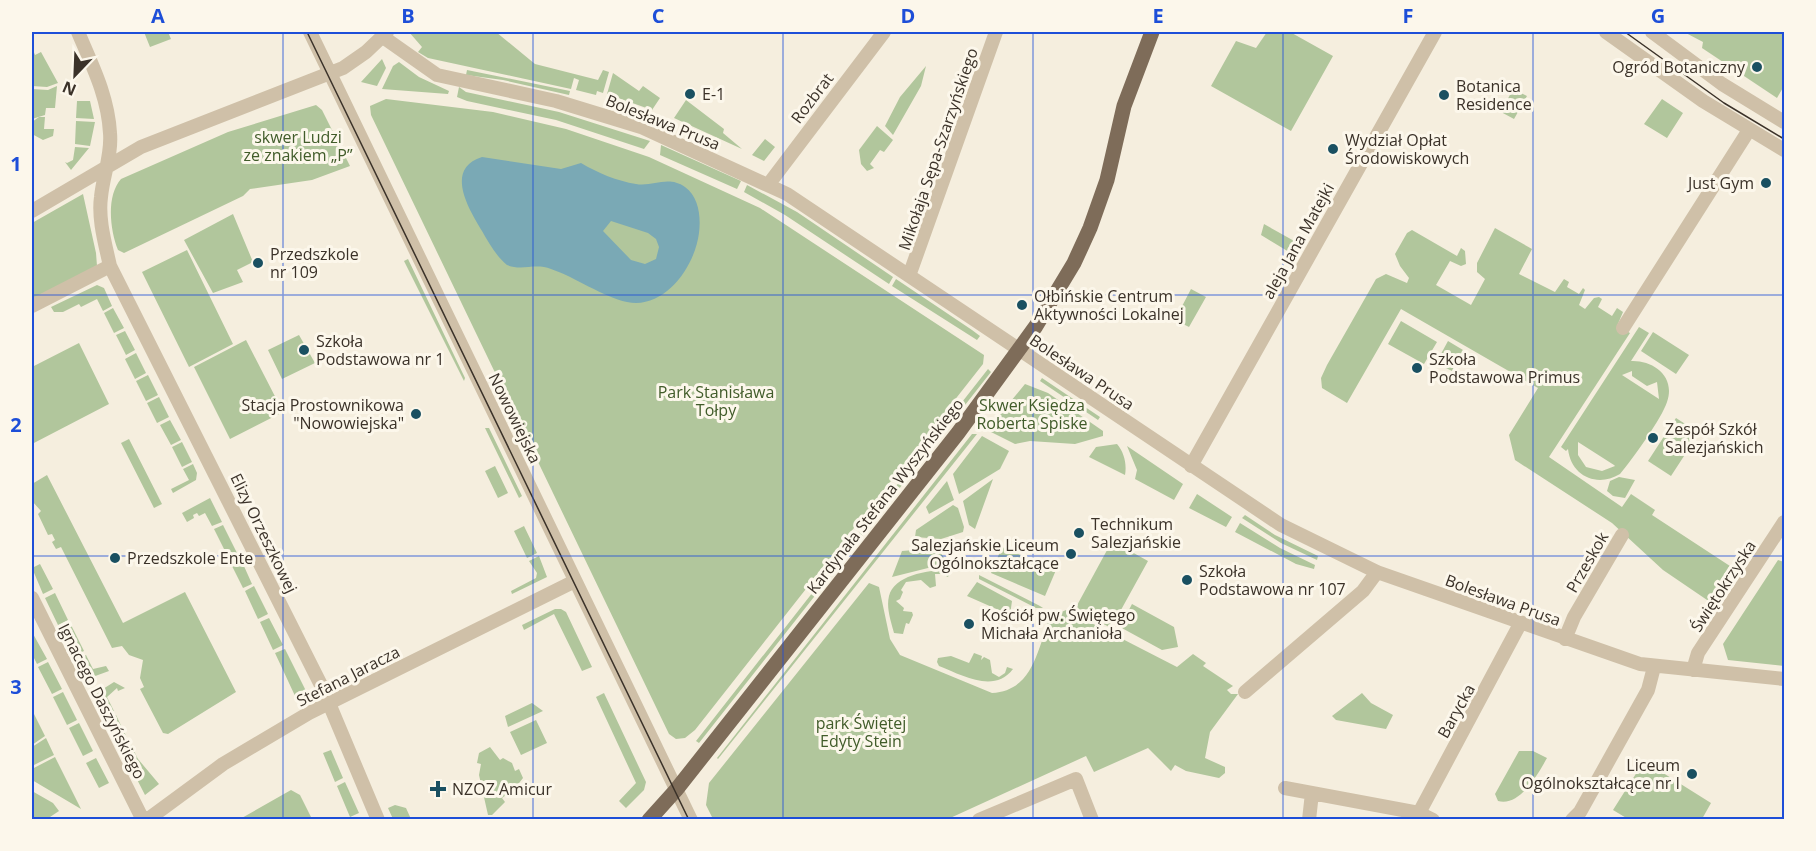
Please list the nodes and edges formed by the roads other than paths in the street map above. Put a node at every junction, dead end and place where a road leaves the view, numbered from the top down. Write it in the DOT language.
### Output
graph roads {
  1 [pos="78,32"];
  2 [pos="310,32"];
  3 [pos="884,32"];
  4 [pos="996,32"];
  5 [pos="1152,32"];
  6 [pos="1435,32"];
  7 [pos="1606,32"];
  8 [pos="1652,32"];
  9 [pos="385,34"];
  10 [pos="330,75"];
  11 [pos="1785,122"];
  12 [pos="1749,130"];
  13 [pos="1785,150"];
  14 [pos="106,169"];
  15 [pos="768,185"];
  16 [pos="32,211"];
  17 [pos="110,266"];
  18 [pos="909,276"];
  19 [pos="32,306"];
  20 [pos="1623,328"];
  21 [pos="1020,351"];
  22 [pos="1191,466"];
  23 [pos="1785,522"];
  24 [pos="1622,535"];
  25 [pos="1778,545"];
  26 [pos="1377,572"];
  27 [pos="575,581"];
  28 [pos="32,598"];
  29 [pos="1520,624"];
  30 [pos="1565,639"];
  31 [pos="1654,667"];
  32 [pos="1693,670"];
  33 [pos="1785,679"];
  34 [pos="1245,692"];
  35 [pos="328,704"];
  36 [pos="1285,788"];
  37 [pos="676,790"];
  38 [pos="1312,793"];
  39 [pos="1419,813"];
  40 [pos="143,819"];
  41 [pos="147,819"];
  42 [pos="378,819"];
  43 [pos="649,819"];
  44 [pos="691,819"];
  45 [pos="978,819"];
  46 [pos="1092,819"];
  47 [pos="1309,819"];
  48 [pos="1433,819"];
  49 [pos="1572,819"];
  1 -- 14 [label="street"];
  2 -- 10 [label="street, Nowowiejska"];
  3 -- 15 [label="street, Rozbrat"];
  4 -- 18 [label="street, Mikołaja Sępa-Szarzyńskiego"];
  5 -- 21 [label="main road, Kardynała Stefana Wyszyńskiego"];
  6 -- 22 [label="street, aleja Jana Matejki"];
  7 -- 12 [label="street"];
  8 -- 11 [label="street"];
  9 -- 10 [label="street"];
  9 -- 15 [label="street, Bolesława Prusa"];
  10 -- 14 [label="street"];
  10 -- 27 [label="street, Nowowiejska"];
  12 -- 13 [label="street"];
  12 -- 20 [label="street"];
  14 -- 16 [label="street"];
  14 -- 17 [label="street"];
  15 -- 18 [label="street, Bolesława Prusa"];
  17 -- 19 [label="street"];
  17 -- 35 [label="street, Elizy Orzeszkowej"];
  18 -- 21 [label="street, Bolesława Prusa"];
  21 -- 22 [label="street, Bolesława Prusa"];
  21 -- 37 [label="main road, Kardynała Stefana Wyszyńskiego"];
  22 -- 26 [label="street, Bolesława Prusa"];
  23 -- 25 [label="street, Świętokrzyska"];
  24 -- 30 [label="street, Przeskok"];
  25 -- 32 [label="street, Świętokrzyska"];
  26 -- 29 [label="street, Bolesława Prusa"];
  26 -- 34 [label="street"];
  27 -- 35 [label="street, Stefana Jaracza"];
  27 -- 37 [label="street, Nowowiejska"];
  28 -- 40 [label="street, Ignacego Daszyńskiego"];
  29 -- 30 [label="street, Bolesława Prusa"];
  29 -- 39 [label="street, Barycka"];
  30 -- 31 [label="street, Bolesława Prusa"];
  31 -- 32 [label="street, Bolesława Prusa"];
  31 -- 49 [label="street"];
  32 -- 33 [label="street, Bolesława Prusa"];
  35 -- 41 [label="street, Stefana Jaracza"];
  35 -- 42 [label="street, Elizy Orzeszkowej"];
  36 -- 38 [label="street"];
  37 -- 43 [label="main road, Kardynała Stefana Wyszyńskiego"];
  37 -- 44 [label="street, Nowowiejska"];
  38 -- 39 [label="street"];
  38 -- 47 [label="street"];
  39 -- 48 [label="street"];
  45 -- 46 [label="street"];
}
